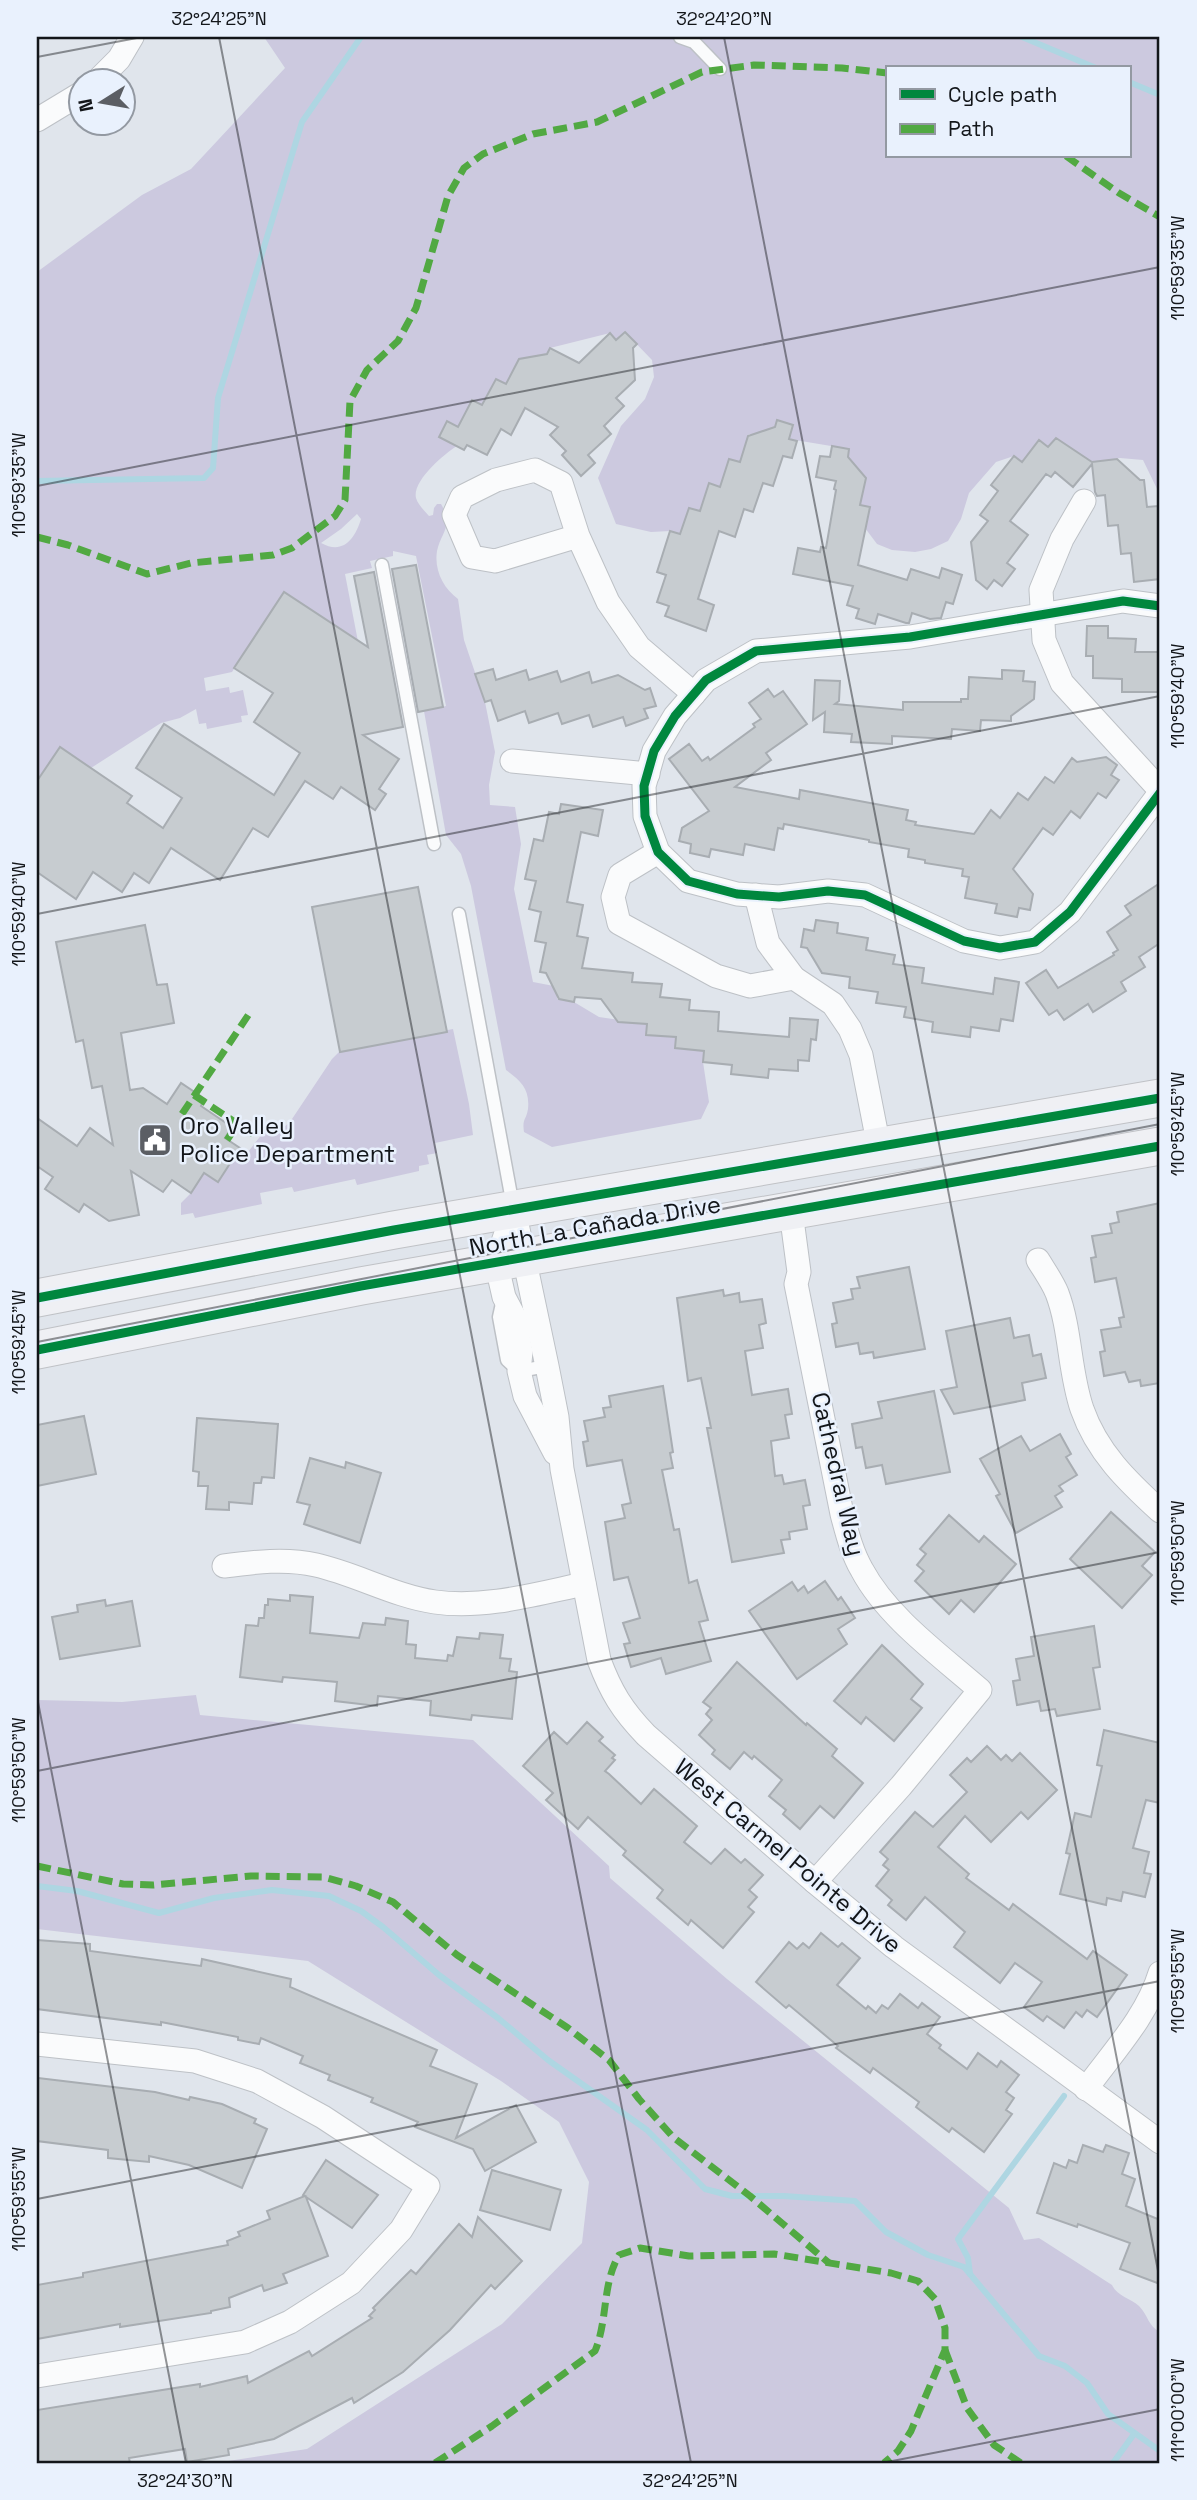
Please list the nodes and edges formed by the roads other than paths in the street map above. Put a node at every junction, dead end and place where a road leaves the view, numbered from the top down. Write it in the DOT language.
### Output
graph roads {
  1 [pos="132,37"];
  2 [pos="680,37"];
  3 [pos="112,66"];
  4 [pos="720,69"];
  5 [pos="66,102"];
  6 [pos="37,120"];
  7 [pos="1084,502"];
  8 [pos="578,536"];
  9 [pos="382,565"];
  10 [pos="1160,606"];
  11 [pos="1042,615"];
  12 [pos="694,694"];
  13 [pos="512,761"];
  14 [pos="648,774"];
  15 [pos="1160,792"];
  16 [pos="434,844"];
  17 [pos="658,852"];
  18 [pos="756,895"];
  19 [pos="459,914"];
  20 [pos="794,978"];
  21 [pos="1160,1098"];
  22 [pos="1160,1146"];
  23 [pos="879,1147"];
  24 [pos="514,1210"];
  25 [pos="791,1212"];
  26 [pos="1038,1260"];
  27 [pos="508,1272"];
  28 [pos="37,1298"];
  29 [pos="37,1350"];
  30 [pos="547,1366"];
  31 [pos="519,1371"];
  32 [pos="562,1469"];
  33 [pos="1160,1511"];
  34 [pos="225,1566"];
  35 [pos="584,1584"];
  36 [pos="815,1882"];
  37 [pos="1160,1973"];
  38 [pos="37,2044"];
  39 [pos="1086,2089"];
  40 [pos="1160,2143"];
  41 [pos="37,2376"];
  1 -- 3 [label="street"];
  2 -- 4 [label="lane"];
  5 -- 6 [label="street"];
  7 -- 11 [label="street"];
  8 -- 8 [label="street"];
  8 -- 12 [label="street"];
  9 -- 16 [label="lane"];
  10 -- 11 [label="street"];
  11 -- 12 [label="street"];
  11 -- 15 [label="street"];
  12 -- 14 [label="street"];
  13 -- 14 [label="street"];
  14 -- 17 [label="street"];
  15 -- 18 [label="street"];
  17 -- 18 [label="street"];
  17 -- 20 [label="street"];
  18 -- 20 [label="street"];
  19 -- 24 [label="lane"];
  20 -- 23 [label="street"];
  21 -- 23 [label="main road, North La Cañada Drive"];
  22 -- 25 [label="main road, North La Cañada Drive"];
  23 -- 24 [label="main road, North La Cañada Drive"];
  24 -- 27 [label="street, West Carmel Pointe Drive"];
  24 -- 28 [label="main road, North La Cañada Drive"];
  25 -- 27 [label="main road, North La Cañada Drive"];
  25 -- 36 [label="street, Cathedral Way"];
  26 -- 33 [label="street"];
  27 -- 29 [label="main road, North La Cañada Drive"];
  27 -- 30 [label="street, West Carmel Pointe Drive"];
  27 -- 31 [label="street, West Carmel Pointe Drive"];
  30 -- 31 [label="lane"];
  30 -- 32 [label="street, West Carmel Pointe Drive"];
  31 -- 32 [label="street, West Carmel Pointe Drive"];
  32 -- 35 [label="street, West Carmel Pointe Drive"];
  34 -- 35 [label="street"];
  35 -- 36 [label="street, West Carmel Pointe Drive"];
  36 -- 39 [label="street, West Carmel Pointe Drive"];
  37 -- 39 [label="street"];
  38 -- 41 [label="street"];
  39 -- 40 [label="street, West Carmel Pointe Drive"];
}
